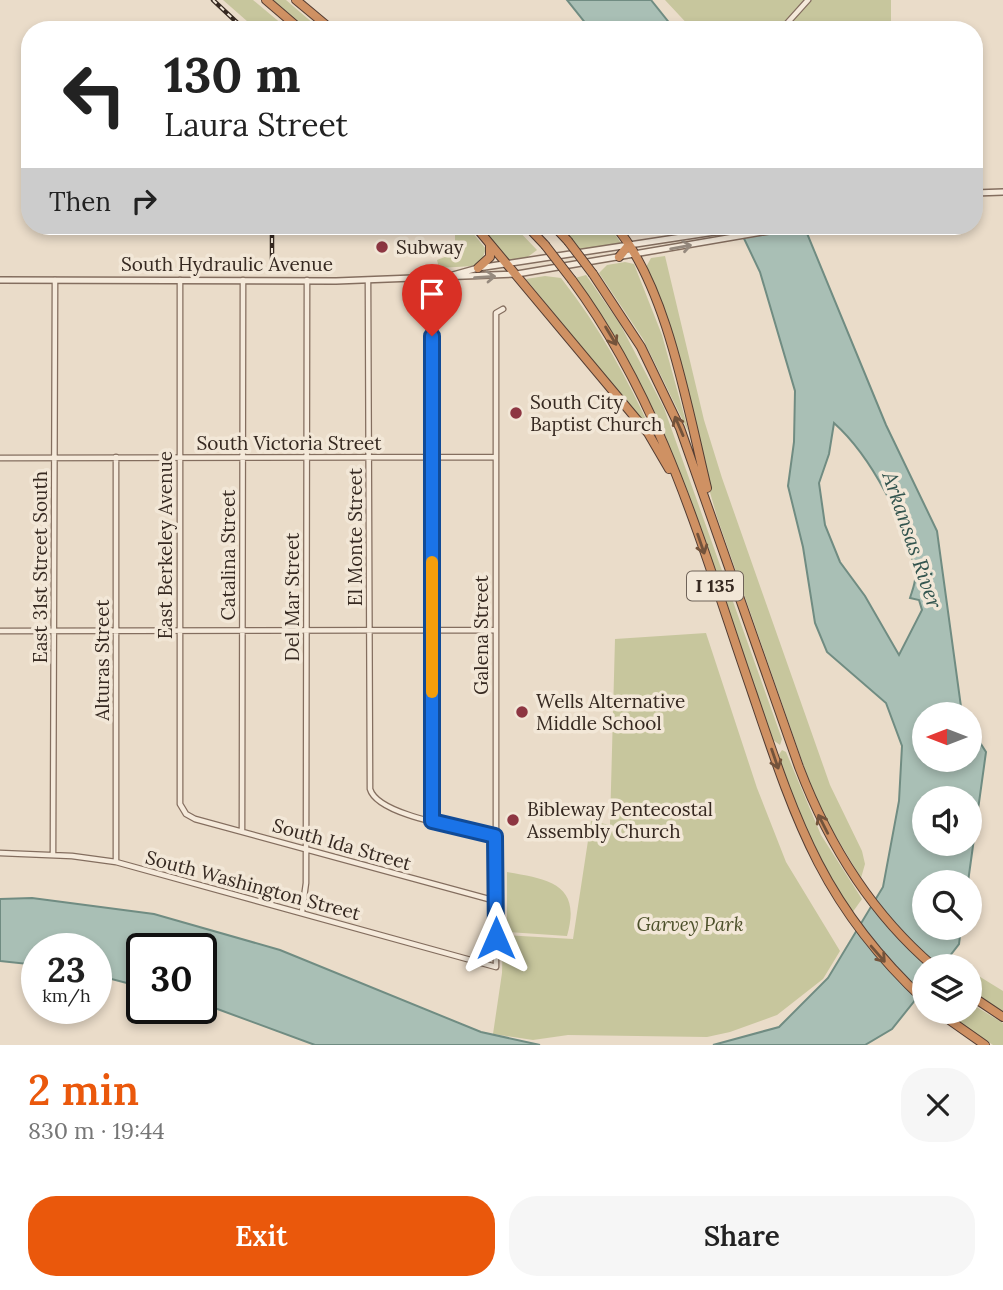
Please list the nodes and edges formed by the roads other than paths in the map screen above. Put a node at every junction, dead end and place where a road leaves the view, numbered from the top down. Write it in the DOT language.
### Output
graph roads {
  1 [pos="266,0"];
  2 [pos="296,0"];
  3 [pos="808,0"];
  4 [pos="291,21"];
  5 [pos="321,21"];
  6 [pos="789,21"];
  7 [pos="1003,192"];
  8 [pos="983,193"];
  9 [pos="483,235"];
  10 [pos="536,235"];
  11 [pos="562,235"];
  12 [pos="621,235"];
  13 [pos="701,235"];
  14 [pos="748,235"];
  15 [pos="489,242"];
  16 [pos="628,246"];
  17 [pos="636,254"];
  18 [pos="619,257"];
  19 [pos="509,265"];
  20 [pos="478,268"];
  21 [pos="517,274"];
  22 [pos="453,276"];
  23 [pos="432,277"];
  24 [pos="180,279"];
  25 [pos="0,280"];
  26 [pos="55,280"];
  27 [pos="243,280"];
  28 [pos="369,280"];
  29 [pos="307,281"];
  30 [pos="503,309"];
  31 [pos="54,457"];
  32 [pos="116,457"];
  33 [pos="180,457"];
  34 [pos="243,457"];
  35 [pos="369,457"];
  36 [pos="432,457"];
  37 [pos="495,457"];
  38 [pos="0,458"];
  39 [pos="306,458"];
  40 [pos="693,522"];
  41 [pos="717,532"];
  42 [pos="432,630"];
  43 [pos="495,630"];
  44 [pos="0,631"];
  45 [pos="54,631"];
  46 [pos="116,631"];
  47 [pos="179,631"];
  48 [pos="242,631"];
  49 [pos="306,631"];
  50 [pos="369,631"];
  51 [pos="183,810"];
  52 [pos="432,821"];
  53 [pos="242,830"];
  54 [pos="495,836"];
  55 [pos="306,849"];
  56 [pos="0,853"];
  57 [pos="53,855"];
  58 [pos="116,863"];
  59 [pos="496,901"];
  60 [pos="302,912"];
  61 [pos="921,954"];
  62 [pos="496,967"];
  63 [pos="912,988"];
  64 [pos="982,1003"];
  65 [pos="1003,1017"];
  66 [pos="954,1024"];
  67 [pos="985,1045"];
  1 -- 4 [label="highway"];
  2 -- 5 [label="highway"];
  3 -- 6 [label="street"];
  7 -- 8 [label="street"];
  9 -- 15 [label="highway"];
  10 -- 40 [label="highway, I 135, one-way, bridge"];
  41 -- 11 [label="highway, I 135, one-way, bridge"];
  12 -- 16 [label="highway"];
  13 -- 16 [label="street, South Hydraulic Avenue"];
  17 -- 14 [label="street, South Hydraulic Avenue, one-way"];
  15 -- 19 [label="highway"];
  15 -- 20 [label="highway"];
  16 -- 17 [label="highway"];
  16 -- 18 [label="highway"];
  16 -- 19 [label="street, South Hydraulic Avenue"];
  17 -- 18 [label="street, South Hydraulic Avenue"];
  17 -- 41 [label="highway"];
  18 -- 21 [label="street, South Hydraulic Avenue"];
  19 -- 20 [label="street, South Hydraulic Avenue"];
  19 -- 21 [label="highway"];
  20 -- 22 [label="street, South Hydraulic Avenue"];
  22 -- 21 [label="street, South Hydraulic Avenue, one-way"];
  21 -- 40 [label="highway"];
  22 -- 23 [label="street, South Hydraulic Avenue"];
  23 -- 28 [label="street, South Hydraulic Avenue"];
  23 -- 36 [label="street"];
  24 -- 26 [label="street, South Hydraulic Avenue"];
  24 -- 27 [label="street, South Hydraulic Avenue"];
  24 -- 33 [label="street, East Berkeley Avenue"];
  25 -- 26 [label="street, South Hydraulic Avenue"];
  26 -- 31 [label="street, East 31st Street South"];
  27 -- 29 [label="street, South Hydraulic Avenue"];
  27 -- 34 [label="street, Catalina Street"];
  28 -- 29 [label="street, South Hydraulic Avenue"];
  28 -- 35 [label="street, El Monte Street"];
  29 -- 39 [label="street, Del Mar Street"];
  30 -- 37 [label="street, Galena Street"];
  31 -- 32 [label="street, South Victoria Street"];
  31 -- 38 [label="street, South Victoria Street"];
  31 -- 45 [label="street, East 31st Street South"];
  32 -- 33 [label="street, South Victoria Street"];
  32 -- 46 [label="street, Alturas Street"];
  33 -- 34 [label="street, South Victoria Street"];
  33 -- 47 [label="street, East Berkeley Avenue"];
  34 -- 39 [label="street, South Victoria Street"];
  34 -- 48 [label="street, Catalina Street"];
  35 -- 36 [label="street, South Victoria Street"];
  35 -- 39 [label="street, South Victoria Street"];
  35 -- 50 [label="street, El Monte Street"];
  36 -- 37 [label="street, South Victoria Street"];
  36 -- 42 [label="street"];
  37 -- 43 [label="street, Galena Street"];
  39 -- 49 [label="street, Del Mar Street"];
  40 -- 63 [label="highway, I 135, one-way"];
  61 -- 41 [label="highway, I 135, one-way"];
  42 -- 43 [label="street"];
  42 -- 50 [label="street"];
  42 -- 52 [label="street"];
  43 -- 54 [label="street, Galena Street"];
  44 -- 45 [label="street"];
  45 -- 46 [label="street"];
  45 -- 57 [label="street, East 31st Street South"];
  46 -- 47 [label="street"];
  46 -- 58 [label="street, Alturas Street"];
  47 -- 48 [label="street"];
  47 -- 51 [label="street, East Berkeley Avenue"];
  48 -- 49 [label="street"];
  48 -- 53 [label="street, Catalina Street"];
  49 -- 50 [label="street"];
  49 -- 55 [label="street, Del Mar Street"];
  50 -- 52 [label="street, El Monte Street"];
  51 -- 53 [label="street, South Ida Street"];
  52 -- 54 [label="street"];
  53 -- 55 [label="street, South Ida Street"];
  54 -- 59 [label="street, Galena Street"];
  55 -- 59 [label="street, South Ida Street"];
  55 -- 60 [label="street, Del Mar Street"];
  56 -- 57 [label="street, South Washington Street"];
  57 -- 58 [label="street, South Washington Street"];
  58 -- 60 [label="street, South Washington Street"];
  59 -- 62 [label="street, Galena Street"];
  60 -- 62 [label="street, South Washington Street"];
  64 -- 65 [label="highway"];
  66 -- 67 [label="highway"];
}
